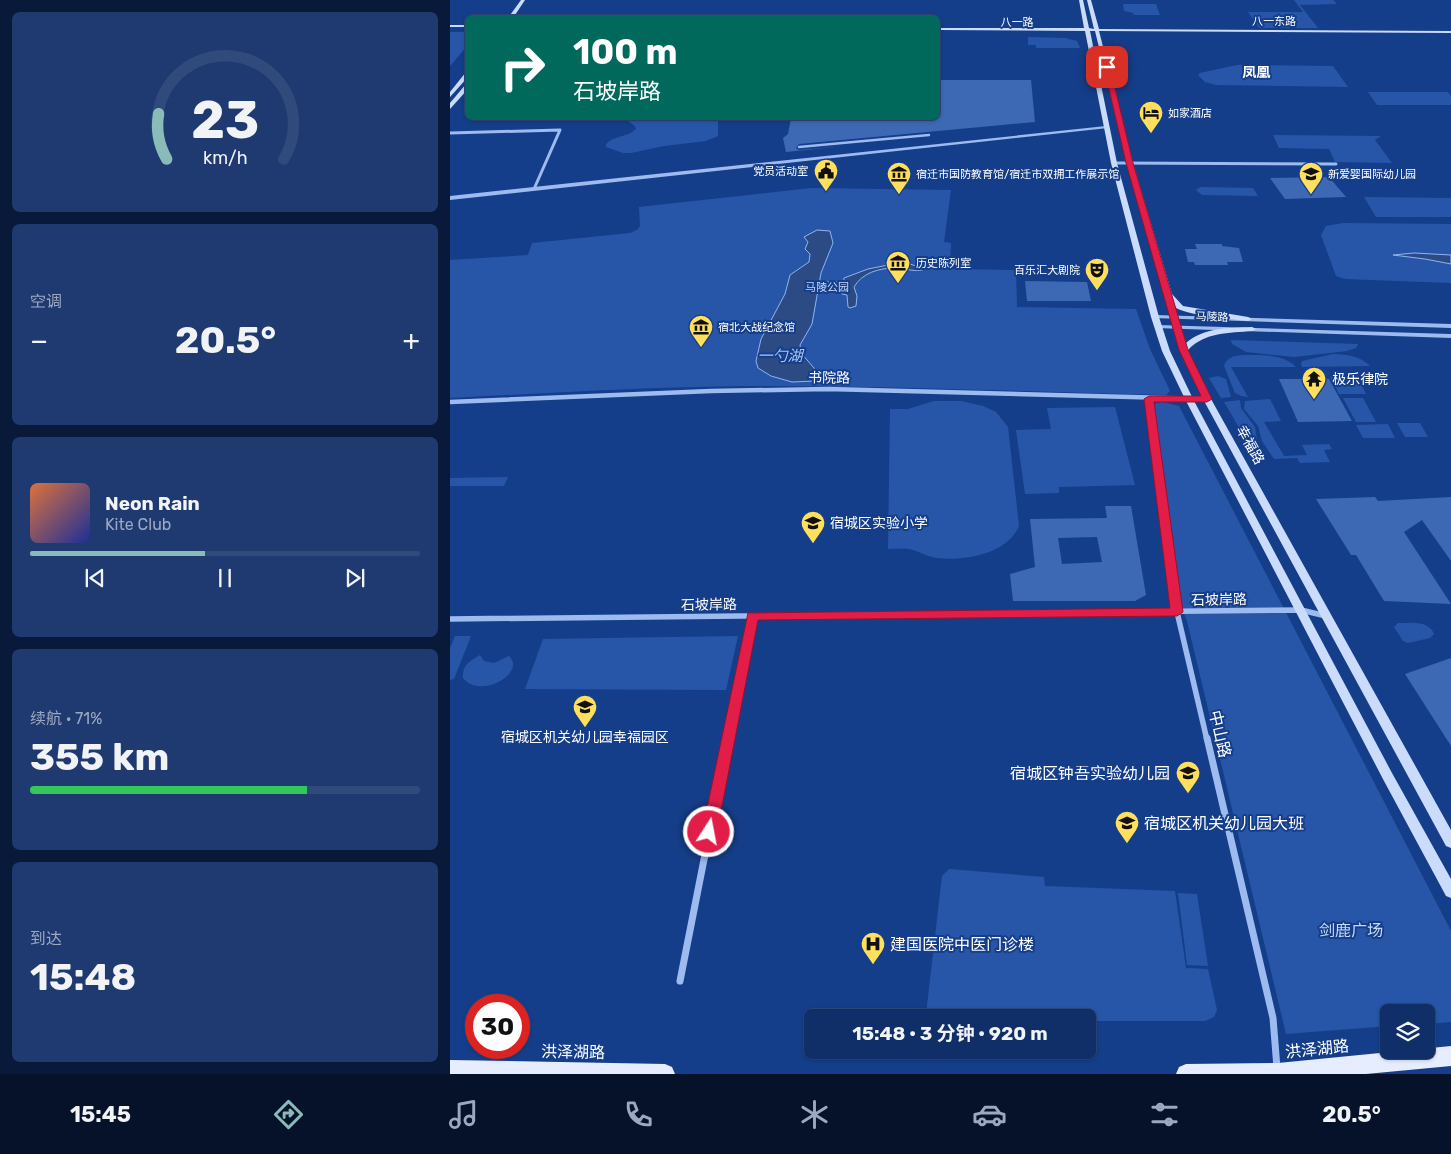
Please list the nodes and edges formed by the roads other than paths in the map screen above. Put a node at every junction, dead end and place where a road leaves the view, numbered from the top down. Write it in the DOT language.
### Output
graph roads {
  1 [pos="523,0"];
  2 [pos="1081,0"];
  3 [pos="1089,0"];
  4 [pos="512,15"];
  5 [pos="450,28"];
  6 [pos="465,28"];
  7 [pos="940,30"];
  8 [pos="1087,31"];
  9 [pos="1097,31"];
  10 [pos="1451,33"];
  11 [pos="465,77"];
  12 [pos="465,88"];
  13 [pos="450,95"];
  14 [pos="451,104"];
  15 [pos="1106,127"];
  16 [pos="450,133"];
  17 [pos="928,135"];
  18 [pos="799,147"];
  19 [pos="1114,163"];
  20 [pos="1130,163"];
  21 [pos="1336,164"];
  22 [pos="534,188"];
  23 [pos="450,198"];
  24 [pos="1167,291"];
  25 [pos="1155,317"];
  26 [pos="1248,319"];
  27 [pos="1176,322"];
  28 [pos="1451,326"];
  29 [pos="1158,327"];
  30 [pos="1252,329"];
  31 [pos="1451,336"];
  32 [pos="1184,350"];
  33 [pos="1149,399"];
  34 [pos="1189,399"];
  35 [pos="1207,399"];
  36 [pos="450,402"];
  37 [pos="1302,610"];
  38 [pos="1177,612"];
  39 [pos="752,616"];
  40 [pos="1327,616"];
  41 [pos="450,619"];
  42 [pos="1451,842"];
  43 [pos="1451,892"];
  44 [pos="680,981"];
  45 [pos="1451,1056"];
  46 [pos="450,1070"];
  47 [pos="664,1074"];
  48 [pos="1186,1074"];
  49 [pos="1278,1074"];
  1 -- 4 [label="main road"];
  2 -- 8 [label="main road"];
  3 -- 9 [label="main road, 幸福路"];
  5 -- 6 [label="main road"];
  7 -- 8 [label="main road, 八一路"];
  8 -- 9 [label="main road, 八一路"];
  8 -- 15 [label="main road"];
  9 -- 10 [label="main road, 八一东路"];
  9 -- 20 [label="main road, 幸福路"];
  11 -- 13 [label="main road"];
  12 -- 14 [label="main road"];
  15 -- 19 [label="main road"];
  15 -- 22 [label="street"];
  16 -- 22 [label="street"];
  17 -- 18 [label="street"];
  19 -- 20 [label="street"];
  19 -- 25 [label="main road"];
  20 -- 21 [label="street"];
  20 -- 24 [label="main road, 幸福路"];
  22 -- 23 [label="street"];
  24 -- 26 [label="main road"];
  24 -- 27 [label="main road, 幸福路"];
  25 -- 27 [label="street, 马陵路"];
  25 -- 29 [label="main road"];
  26 -- 27 [label="street, 马陵路"];
  26 -- 28 [label="street, 马陵路"];
  27 -- 29 [label="street, 马陵路"];
  27 -- 30 [label="street, 马陵路"];
  27 -- 32 [label="main road, 幸福路"];
  29 -- 34 [label="main road"];
  30 -- 31 [label="street, 马陵路"];
  30 -- 32 [label="main road"];
  32 -- 35 [label="main road, 幸福路"];
  33 -- 34 [label="street, 书院路"];
  33 -- 36 [label="street, 书院路"];
  33 -- 38 [label="street, 中山路"];
  34 -- 35 [label="street, 书院路"];
  34 -- 37 [label="main road"];
  35 -- 40 [label="main road, 幸福路"];
  37 -- 38 [label="street, 石坡岸路"];
  37 -- 40 [label="street, 石坡岸路"];
  37 -- 43 [label="main road"];
  38 -- 39 [label="street, 石坡岸路"];
  38 -- 49 [label="street, 中山路"];
  39 -- 41 [label="street, 石坡岸路"];
  39 -- 44 [label="street"];
  40 -- 42 [label="main road, 幸福路"];
  45 -- 49 [label="main road, 洪泽湖路"];
  46 -- 47 [label="main road, 洪泽湖路"];
  48 -- 49 [label="main road, 洪泽湖路"];
}
